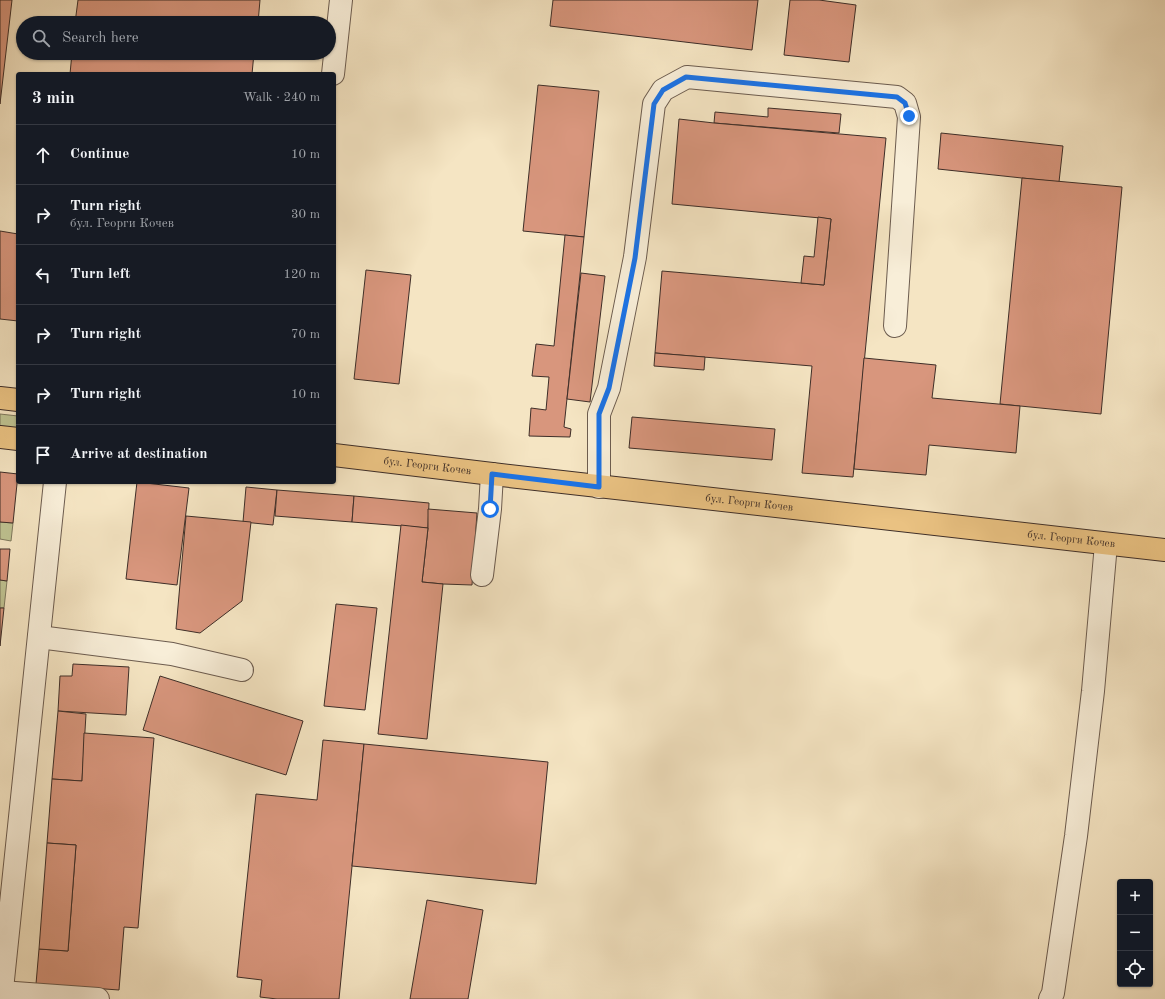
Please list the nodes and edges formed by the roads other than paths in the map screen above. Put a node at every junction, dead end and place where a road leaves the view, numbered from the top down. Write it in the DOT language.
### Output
graph roads {
  1 [pos="341,0"];
  2 [pos="336,46"];
  3 [pos="335,60"];
  4 [pos="333,72"];
  5 [pos="895,326"];
  6 [pos="0,398"];
  7 [pos="16,400"];
  8 [pos="0,437"];
  9 [pos="16,439"];
  10 [pos="336,455"];
  11 [pos="492,474"];
  12 [pos="55,484"];
  13 [pos="599,487"];
  14 [pos="1106,544"];
  15 [pos="1165,550"];
  16 [pos="482,575"];
  17 [pos="39,637"];
  18 [pos="242,670"];
  19 [pos="1,996"];
  20 [pos="98,999"];
  21 [pos="1050,999"];
  1 -- 2 [label="street"];
  3 -- 4 [label="street"];
  5 -- 13 [label="street"];
  6 -- 7 [label="main road"];
  8 -- 9 [label="main road"];
  10 -- 11 [label="main road, бул. Георги Кочев"];
  11 -- 13 [label="main road, бул. Георги Кочев"];
  11 -- 16 [label="street"];
  12 -- 17 [label="street"];
  13 -- 14 [label="main road, бул. Георги Кочев"];
  14 -- 15 [label="main road, бул. Георги Кочев"];
  14 -- 21 [label="street"];
  17 -- 18 [label="street"];
  17 -- 19 [label="street"];
  19 -- 20 [label="street"];
}
